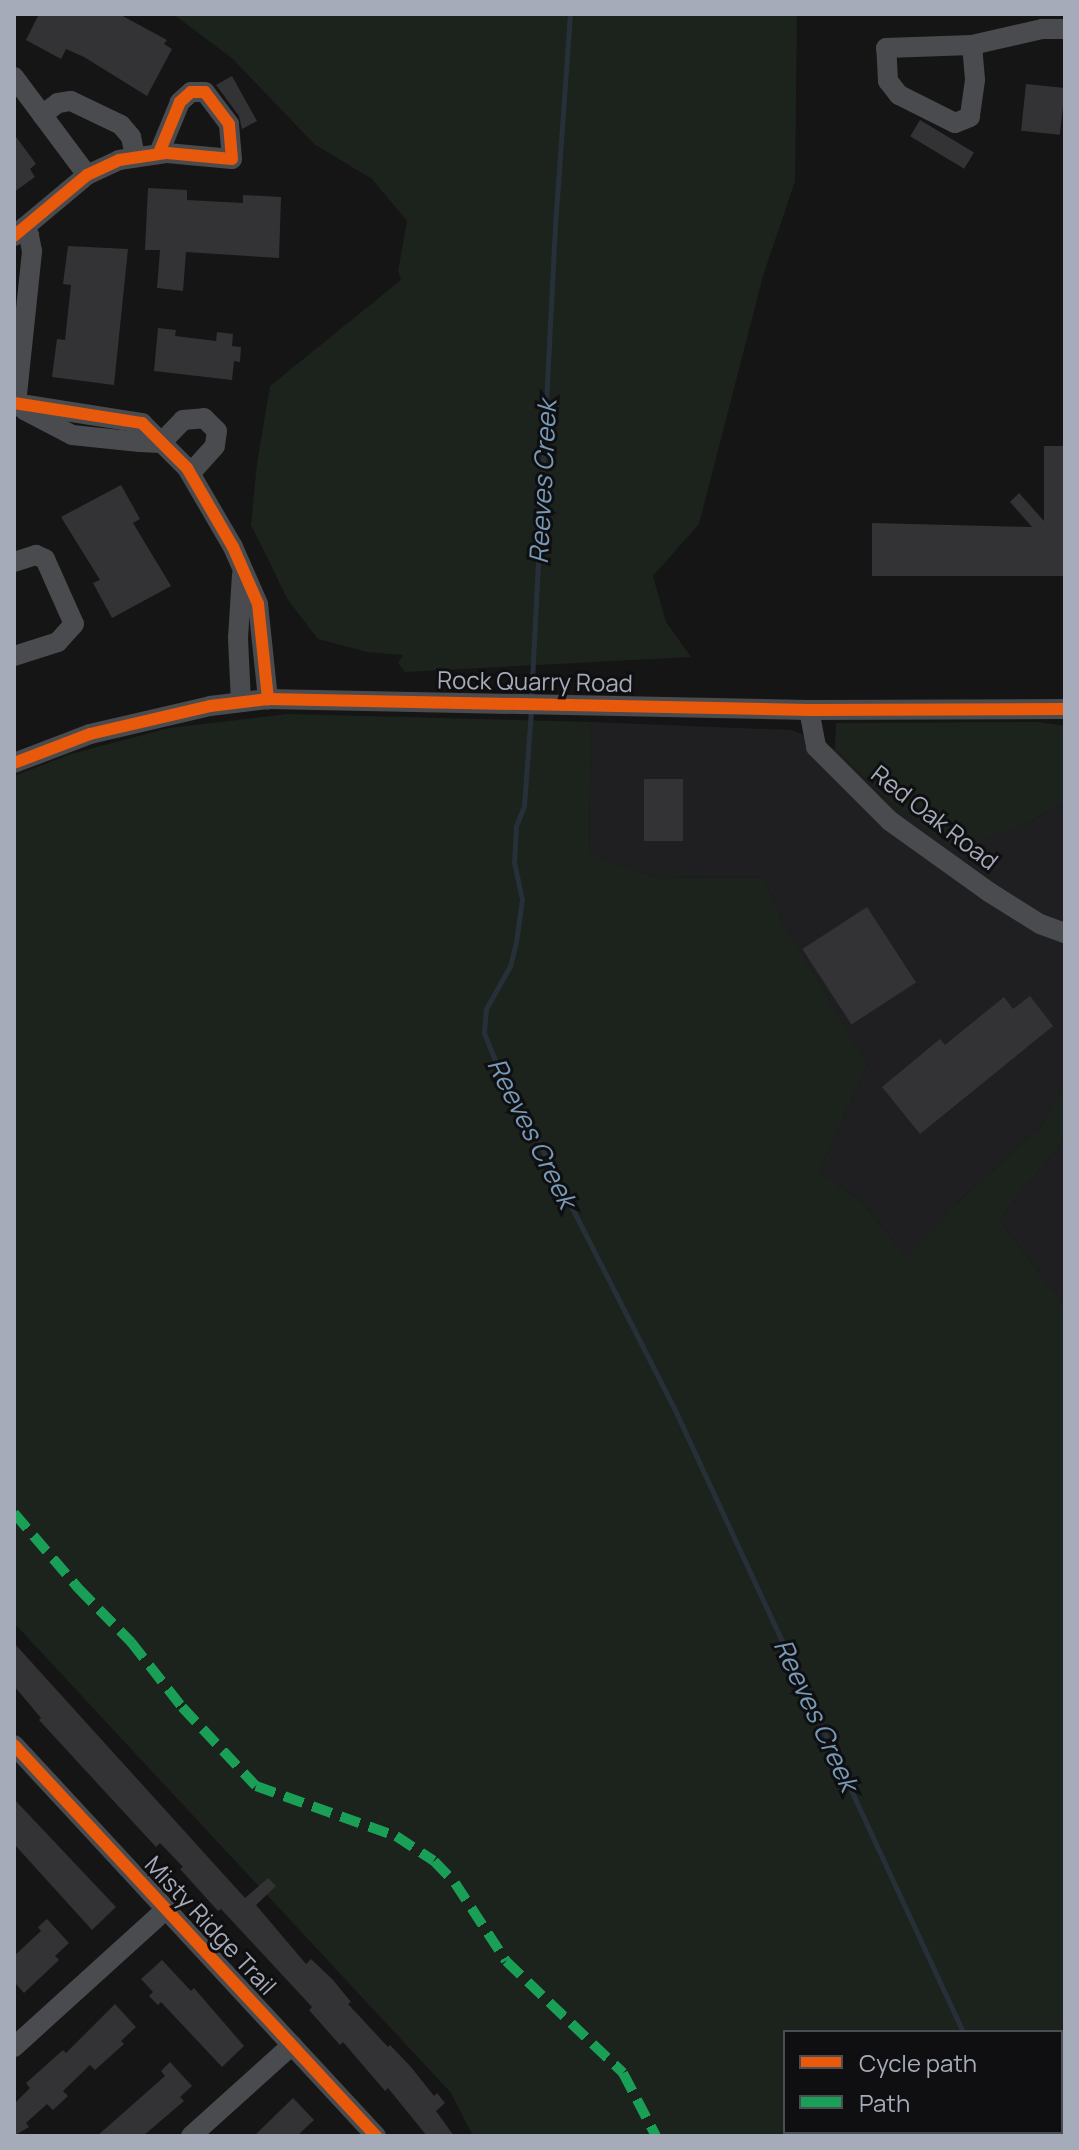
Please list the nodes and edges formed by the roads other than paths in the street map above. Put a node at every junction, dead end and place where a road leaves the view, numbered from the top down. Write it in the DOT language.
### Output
graph roads {
  1 [pos="1040,22"];
  2 [pos="1065,29"];
  3 [pos="972,45"];
  4 [pos="14,77"];
  5 [pos="42,115"];
  6 [pos="159,153"];
  7 [pos="135,156"];
  8 [pos="87,175"];
  9 [pos="19,232"];
  10 [pos="15,404"];
  11 [pos="161,443"];
  12 [pos="191,473"];
  13 [pos="14,562"];
  14 [pos="242,575"];
  15 [pos="14,656"];
  16 [pos="268,699"];
  17 [pos="241,702"];
  18 [pos="1065,709"];
  19 [pos="809,710"];
  20 [pos="14,763"];
  21 [pos="1065,933"];
  22 [pos="14,1745"];
  23 [pos="166,1909"];
  24 [pos="292,2045"];
  25 [pos="14,2047"];
  26 [pos="191,2136"];
  27 [pos="376,2136"];
  1 -- 2 [label="street"];
  1 -- 3 [label="street"];
  3 -- 3 [label="street"];
  4 -- 5 [label="street"];
  5 -- 7 [label="street"];
  5 -- 8 [label="street"];
  6 -- 7 [label="street"];
  7 -- 8 [label="street"];
  8 -- 9 [label="street"];
  9 -- 10 [label="street"];
  10 -- 11 [label="street"];
  11 -- 12 [label="street"];
  11 -- 12 [label="street"];
  12 -- 14 [label="street"];
  13 -- 15 [label="street"];
  14 -- 16 [label="street"];
  14 -- 17 [label="street"];
  16 -- 17 [label="street, Rock Quarry Road"];
  16 -- 19 [label="street, Rock Quarry Road"];
  17 -- 20 [label="street, Rock Quarry Road"];
  18 -- 19 [label="street, Rock Quarry Road"];
  19 -- 21 [label="street, Red Oak Road"];
  22 -- 23 [label="street, Misty Ridge Trail"];
  23 -- 24 [label="street, Misty Ridge Trail"];
  23 -- 25 [label="street"];
  24 -- 26 [label="street"];
  24 -- 27 [label="street, Misty Ridge Trail"];
}
